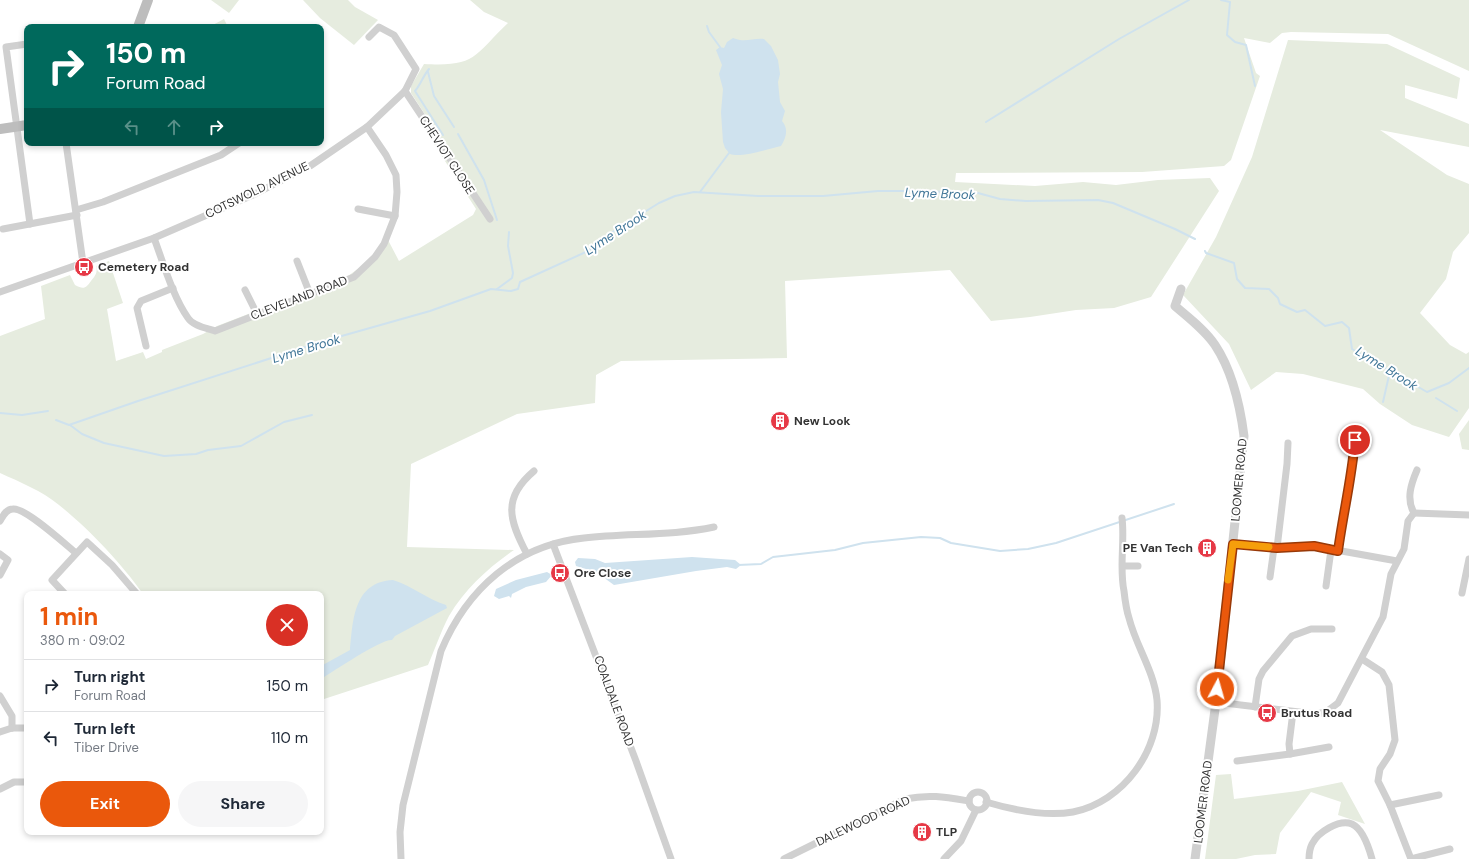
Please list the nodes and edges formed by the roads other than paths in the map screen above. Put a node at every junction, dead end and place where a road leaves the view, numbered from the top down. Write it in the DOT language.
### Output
graph roads {
  1 [pos="148,0"];
  2 [pos="139,24"];
  3 [pos="369,37"];
  4 [pos="24,44"];
  5 [pos="405,91"];
  6 [pos="22,126"];
  7 [pos="367,127"];
  8 [pos="0,129"];
  9 [pos="66,146"];
  10 [pos="234,146"];
  11 [pos="358,209"];
  12 [pos="76,213"];
  13 [pos="395,216"];
  14 [pos="490,219"];
  15 [pos="30,224"];
  16 [pos="3,230"];
  17 [pos="154,238"];
  18 [pos="297,261"];
  19 [pos="83,263"];
  20 [pos="173,288"];
  21 [pos="1181,289"];
  22 [pos="245,290"];
  23 [pos="0,292"];
  24 [pos="310,294"];
  25 [pos="257,314"];
  26 [pos="146,346"];
  27 [pos="1357,445"];
  28 [pos="1290,447"];
  29 [pos="534,471"];
  30 [pos="1417,475"];
  31 [pos="1414,513"];
  32 [pos="1469,515"];
  33 [pos="1122,518"];
  34 [pos="0,521"];
  35 [pos="714,527"];
  36 [pos="554,544"];
  37 [pos="1233,544"];
  38 [pos="1275,548"];
  39 [pos="1334,551"];
  40 [pos="76,553"];
  41 [pos="0,554"];
  42 [pos="527,554"];
  43 [pos="1469,559"];
  44 [pos="1398,561"];
  45 [pos="1123,566"];
  46 [pos="1138,566"];
  47 [pos="0,575"];
  48 [pos="1270,577"];
  49 [pos="1326,586"];
  50 [pos="62,591"];
  51 [pos="134,591"];
  52 [pos="1462,593"];
  53 [pos="1332,629"];
  54 [pos="1362,659"];
  55 [pos="0,696"];
  56 [pos="1216,702"];
  57 [pos="1255,708"];
  58 [pos="1293,712"];
  59 [pos="12,728"];
  60 [pos="24,728"];
  61 [pos="0,732"];
  62 [pos="1329,747"];
  63 [pos="1290,754"];
  64 [pos="1237,761"];
  65 [pos="24,782"];
  66 [pos="0,789"];
  67 [pos="1439,795"];
  68 [pos="969,800"];
  69 [pos="986,802"];
  70 [pos="1390,805"];
  71 [pos="976,810"];
  72 [pos="1450,849"];
  73 [pos="401,859"];
  74 [pos="671,859"];
  75 [pos="784,859"];
  76 [pos="944,859"];
  77 [pos="1195,859"];
  78 [pos="1309,859"];
  79 [pos="1372,859"];
  1 -- 2 [label="main road"];
  3 -- 5 [label="street, COTSWOLD AVENUE"];
  4 -- 6 [label="street"];
  5 -- 7 [label="street, COTSWOLD AVENUE"];
  5 -- 14 [label="street, CHEVIOT CLOSE"];
  6 -- 8 [label="main road"];
  6 -- 15 [label="street"];
  7 -- 13 [label="street, CLEVELAND ROAD"];
  7 -- 17 [label="street, COTSWOLD AVENUE"];
  9 -- 12 [label="street"];
  10 -- 12 [label="street"];
  11 -- 13 [label="street"];
  12 -- 15 [label="street"];
  12 -- 19 [label="street"];
  13 -- 24 [label="street, CLEVELAND ROAD"];
  15 -- 16 [label="street"];
  17 -- 19 [label="street, COTSWOLD AVENUE"];
  17 -- 20 [label="street, CLEVELAND ROAD"];
  18 -- 24 [label="street"];
  19 -- 23 [label="street, COTSWOLD AVENUE"];
  20 -- 25 [label="street, CLEVELAND ROAD"];
  20 -- 26 [label="street"];
  21 -- 37 [label="street, LOOMER ROAD"];
  22 -- 25 [label="street"];
  24 -- 25 [label="street, CLEVELAND ROAD"];
  27 -- 39 [label="street"];
  28 -- 38 [label="street"];
  29 -- 42 [label="street"];
  30 -- 31 [label="street"];
  31 -- 32 [label="street"];
  31 -- 44 [label="street"];
  33 -- 45 [label="street"];
  34 -- 40 [label="street"];
  35 -- 36 [label="street"];
  36 -- 42 [label="street"];
  36 -- 74 [label="street, COALDALE ROAD"];
  37 -- 38 [label="street"];
  37 -- 56 [label="street, LOOMER ROAD"];
  38 -- 39 [label="street"];
  38 -- 48 [label="street"];
  39 -- 44 [label="street"];
  39 -- 49 [label="street"];
  40 -- 50 [label="street"];
  40 -- 51 [label="street"];
  41 -- 47 [label="street"];
  42 -- 73 [label="street"];
  43 -- 52 [label="street"];
  44 -- 54 [label="street"];
  45 -- 46 [label="street"];
  45 -- 69 [label="street"];
  53 -- 57 [label="street"];
  54 -- 58 [label="street"];
  54 -- 70 [label="street"];
  55 -- 59 [label="street"];
  56 -- 57 [label="street"];
  56 -- 77 [label="street, LOOMER ROAD"];
  57 -- 58 [label="street"];
  58 -- 63 [label="street"];
  59 -- 60 [label="street"];
  59 -- 61 [label="street"];
  62 -- 63 [label="street"];
  63 -- 64 [label="street"];
  65 -- 66 [label="street"];
  67 -- 70 [label="street"];
  68 -- 69 [label="street, DALEWOOD ROAD"];
  68 -- 71 [label="street"];
  68 -- 75 [label="street, DALEWOOD ROAD"];
  69 -- 71 [label="street"];
  70 -- 72 [label="street"];
  71 -- 76 [label="street"];
  78 -- 79 [label="street"];
}
